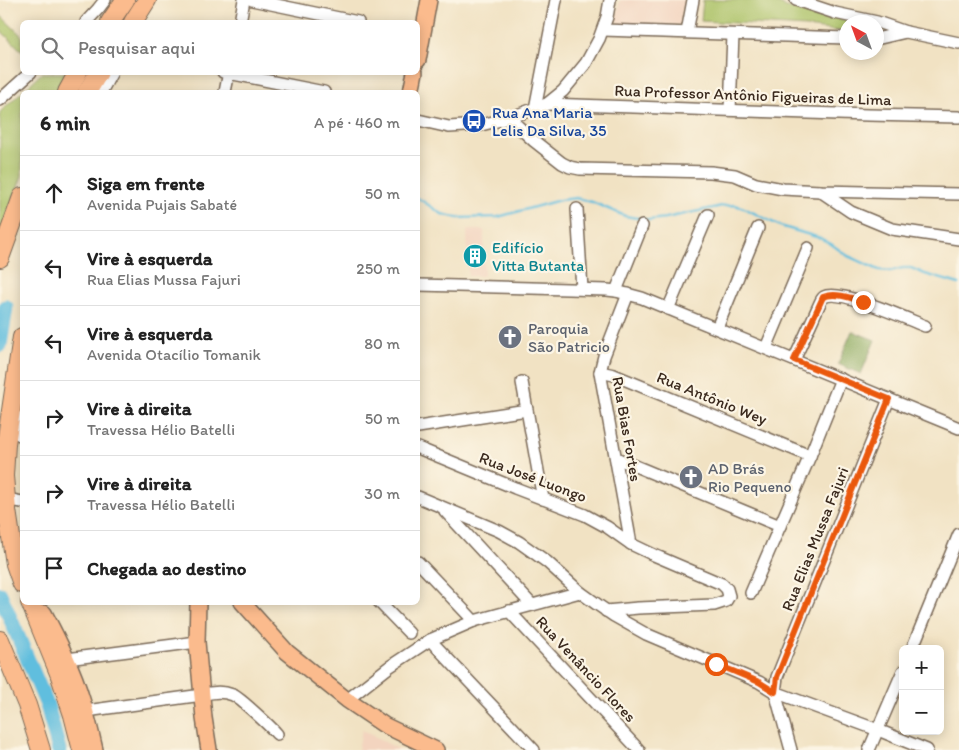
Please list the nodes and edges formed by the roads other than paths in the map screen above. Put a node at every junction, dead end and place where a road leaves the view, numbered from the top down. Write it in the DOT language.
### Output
graph roads {
  1 [pos="104,0"];
  2 [pos="125,0"];
  3 [pos="146,0"];
  4 [pos="244,0"];
  5 [pos="252,0"];
  6 [pos="429,0"];
  7 [pos="556,0"];
  8 [pos="610,0"];
  9 [pos="693,0"];
  10 [pos="796,0"];
  11 [pos="88,20"];
  12 [pos="111,20"];
  13 [pos="134,20"];
  14 [pos="240,20"];
  15 [pos="348,20"];
  16 [pos="603,30"];
  17 [pos="687,32"];
  18 [pos="906,32"];
  19 [pos="420,35"];
  20 [pos="732,35"];
  21 [pos="884,37"];
  22 [pos="839,38"];
  23 [pos="959,42"];
  24 [pos="28,75"];
  25 [pos="76,75"];
  26 [pos="97,75"];
  27 [pos="110,75"];
  28 [pos="227,75"];
  29 [pos="237,75"];
  30 [pos="414,75"];
  31 [pos="68,90"];
  32 [pos="88,90"];
  33 [pos="102,90"];
  34 [pos="225,90"];
  35 [pos="314,90"];
  36 [pos="411,90"];
  37 [pos="0,100"];
  38 [pos="546,104"];
  39 [pos="535,109"];
  40 [pos="730,110"];
  41 [pos="959,117"];
  42 [pos="509,118"];
  43 [pos="420,120"];
  44 [pos="820,191"];
  45 [pos="959,194"];
  46 [pos="20,203"];
  47 [pos="577,209"];
  48 [pos="708,215"];
  49 [pos="642,226"];
  50 [pos="758,228"];
  51 [pos="959,239"];
  52 [pos="808,248"];
  53 [pos="0,258"];
  54 [pos="420,285"];
  55 [pos="582,289"];
  56 [pos="616,291"];
  57 [pos="628,294"];
  58 [pos="668,309"];
  59 [pos="925,326"];
  60 [pos="716,328"];
  61 [pos="766,348"];
  62 [pos="794,360"];
  63 [pos="20,362"];
  64 [pos="600,372"];
  65 [pos="840,379"];
  66 [pos="522,382"];
  67 [pos="889,399"];
  68 [pos="527,410"];
  69 [pos="420,428"];
  70 [pos="959,428"];
  71 [pos="420,449"];
  72 [pos="810,456"];
  73 [pos="616,458"];
  74 [pos="420,498"];
  75 [pos="543,499"];
  76 [pos="14,501"];
  77 [pos="441,507"];
  78 [pos="780,526"];
  79 [pos="959,534"];
  80 [pos="632,544"];
  81 [pos="19,564"];
  82 [pos="420,564"];
  83 [pos="580,592"];
  84 [pos="751,593"];
  85 [pos="31,605"];
  86 [pos="198,605"];
  87 [pos="245,605"];
  88 [pos="382,605"];
  89 [pos="532,606"];
  90 [pos="40,608"];
  91 [pos="509,611"];
  92 [pos="606,611"];
  93 [pos="474,621"];
  94 [pos="409,633"];
  95 [pos="0,640"];
  96 [pos="430,640"];
  97 [pos="197,642"];
  98 [pos="914,645"];
  99 [pos="67,659"];
  100 [pos="899,680"];
  101 [pos="775,692"];
  102 [pos="202,695"];
  103 [pos="347,700"];
  104 [pos="86,711"];
  105 [pos="878,730"];
  106 [pos="277,734"];
  107 [pos="41,750"];
  108 [pos="82,750"];
  109 [pos="95,750"];
  110 [pos="209,750"];
  111 [pos="436,750"];
  112 [pos="534,750"];
  113 [pos="639,750"];
  114 [pos="791,750"];
  115 [pos="869,750"];
  116 [pos="927,750"];
  1 -- 11 [label="street"];
  2 -- 12 [label="highway"];
  3 -- 13 [label="highway"];
  4 -- 14 [label="street"];
  5 -- 15 [label="street"];
  6 -- 19 [label="main road"];
  7 -- 39 [label="street"];
  8 -- 16 [label="street"];
  9 -- 17 [label="street"];
  10 -- 18 [label="street"];
  16 -- 17 [label="street"];
  16 -- 38 [label="street"];
  17 -- 20 [label="street"];
  18 -- 21 [label="street"];
  18 -- 23 [label="street"];
  20 -- 22 [label="street"];
  20 -- 40 [label="street"];
  24 -- 37 [label="street"];
  25 -- 31 [label="highway"];
  26 -- 32 [label="highway"];
  27 -- 33 [label="street"];
  28 -- 34 [label="street"];
  29 -- 35 [label="street"];
  30 -- 36 [label="main road"];
  38 -- 39 [label="street"];
  38 -- 40 [label="street, Rua Professor Antônio Figueiras de Lima"];
  39 -- 42 [label="street"];
  40 -- 41 [label="street, Rua Professor Antônio Figueiras de Lima"];
  42 -- 43 [label="street"];
  42 -- 44 [label="street"];
  44 -- 45 [label="street"];
  44 -- 51 [label="street"];
  46 -- 53 [label="highway"];
  47 -- 55 [label="street"];
  48 -- 58 [label="street"];
  49 -- 56 [label="street"];
  50 -- 60 [label="street"];
  52 -- 61 [label="street"];
  54 -- 55 [label="street"];
  55 -- 56 [label="street"];
  56 -- 57 [label="street"];
  57 -- 58 [label="street"];
  57 -- 64 [label="street, Rua Bias Fortes"];
  58 -- 60 [label="street"];
  59 -- 62 [label="street"];
  60 -- 61 [label="street"];
  61 -- 62 [label="street"];
  62 -- 65 [label="street"];
  63 -- 76 [label="highway"];
  64 -- 72 [label="street, Rua Antônio Wey"];
  64 -- 73 [label="street, Rua Bias Fortes"];
  65 -- 67 [label="street"];
  65 -- 72 [label="street"];
  66 -- 68 [label="street"];
  67 -- 70 [label="street"];
  67 -- 101 [label="street, Rua Elias Mussa Fajuri"];
  68 -- 69 [label="street"];
  68 -- 75 [label="street"];
  71 -- 75 [label="street, Rua José Luongo"];
  72 -- 78 [label="street"];
  73 -- 78 [label="street"];
  73 -- 80 [label="street, Rua Bias Fortes"];
  74 -- 77 [label="street"];
  75 -- 80 [label="street, Rua José Luongo"];
  76 -- 81 [label="highway"];
  77 -- 83 [label="street"];
  77 -- 89 [label="street"];
  78 -- 84 [label="street"];
  79 -- 98 [label="street"];
  80 -- 92 [label="street, Rua José Luongo"];
  82 -- 93 [label="street"];
  83 -- 89 [label="street"];
  83 -- 92 [label="street"];
  85 -- 108 [label="highway"];
  86 -- 97 [label="main road"];
  87 -- 103 [label="main road"];
  88 -- 94 [label="street"];
  89 -- 91 [label="street"];
  90 -- 99 [label="main road"];
  91 -- 93 [label="street"];
  91 -- 113 [label="street, Rua Venâncio Flores"];
  92 -- 101 [label="street"];
  93 -- 96 [label="street"];
  95 -- 107 [label="highway"];
  96 -- 103 [label="street"];
  96 -- 112 [label="street"];
  97 -- 99 [label="street"];
  97 -- 102 [label="main road"];
  99 -- 104 [label="main road"];
  100 -- 105 [label="street"];
  101 -- 105 [label="street"];
  101 -- 114 [label="street"];
  102 -- 104 [label="street"];
  102 -- 106 [label="street"];
  102 -- 110 [label="main road"];
  103 -- 111 [label="main road"];
  104 -- 109 [label="main road"];
  105 -- 115 [label="street"];
  105 -- 116 [label="street"];
}
